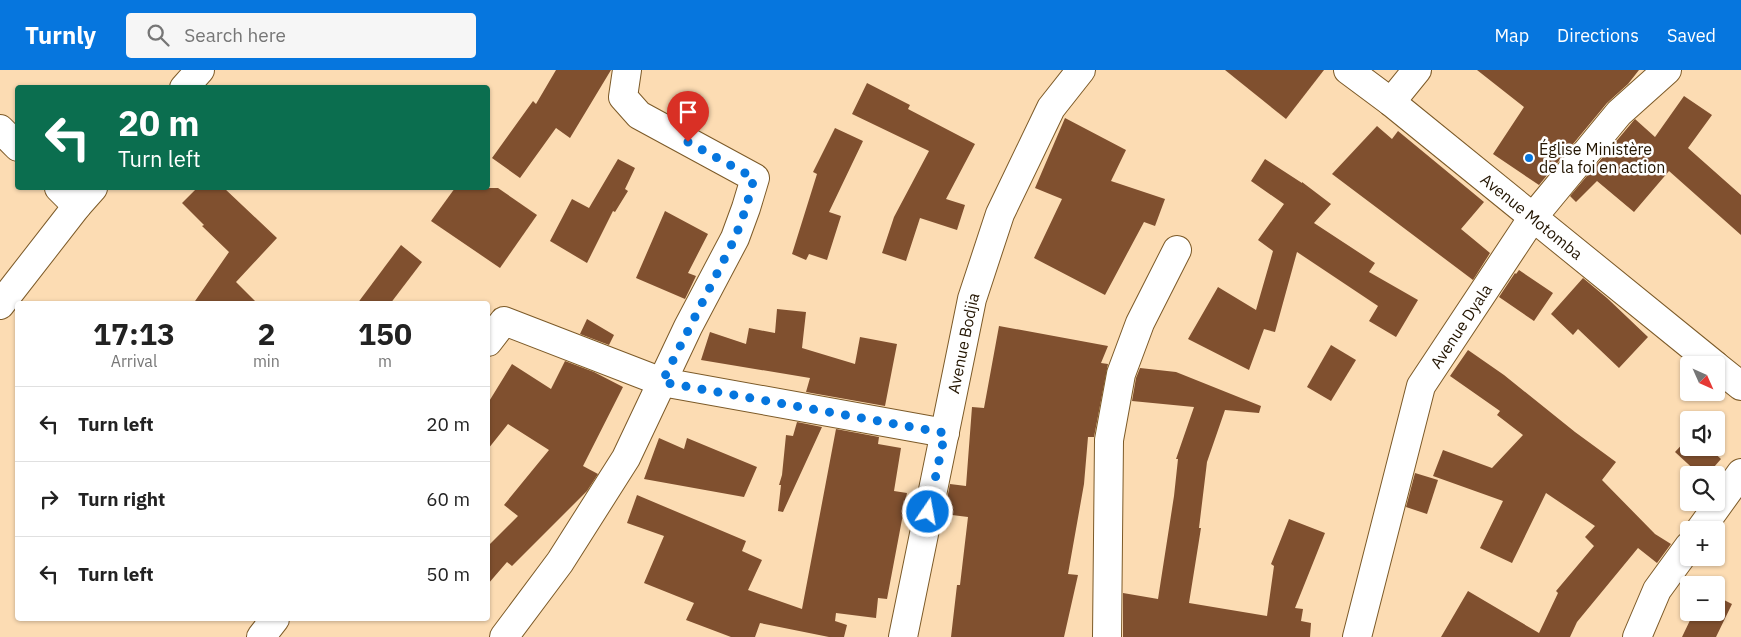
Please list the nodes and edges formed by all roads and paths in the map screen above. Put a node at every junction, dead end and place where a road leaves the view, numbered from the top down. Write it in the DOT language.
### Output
graph roads {
  1 [pos="200,70"];
  2 [pos="627,70"];
  3 [pos="1081,70"];
  4 [pos="1348,70"];
  5 [pos="1417,70"];
  6 [pos="1668,70"];
  7 [pos="187,85"];
  8 [pos="1391,102"];
  9 [pos="0,129"];
  10 [pos="15,144"];
  11 [pos="76,194"];
  12 [pos="1533,217"];
  13 [pos="1177,250"];
  14 [pos="0,306"];
  15 [pos="490,339"];
  16 [pos="1703,356"];
  17 [pos="1725,374"];
  18 [pos="662,382"];
  19 [pos="1741,386"];
  20 [pos="945,433"];
  21 [pos="1741,473"];
  22 [pos="1706,521"];
  23 [pos="1680,558"];
  24 [pos="274,621"];
  25 [pos="262,637"];
  26 [pos="504,637"];
  27 [pos="903,637"];
  28 [pos="1107,637"];
  29 [pos="1357,637"];
  30 [pos="1636,637"];
  1 -- 7 [label="street"];
  2 -- 18 [label="street"];
  3 -- 20 [label="street, Avenue Bodjia"];
  4 -- 8 [label="street, Avenue Motomba"];
  5 -- 8 [label="street"];
  6 -- 12 [label="street, Avenue Dyala"];
  8 -- 12 [label="street, Avenue Motomba"];
  9 -- 10 [label="street"];
  11 -- 14 [label="street"];
  12 -- 16 [label="street, Avenue Motomba"];
  12 -- 29 [label="street, Avenue Dyala"];
  13 -- 28 [label="street"];
  15 -- 18 [label="street"];
  17 -- 19 [label="street, Avenue Motomba"];
  18 -- 20 [label="street"];
  18 -- 26 [label="street"];
  20 -- 27 [label="street, Avenue Bodjia"];
  21 -- 22 [label="street"];
  23 -- 30 [label="street"];
  24 -- 25 [label="street"];
}
